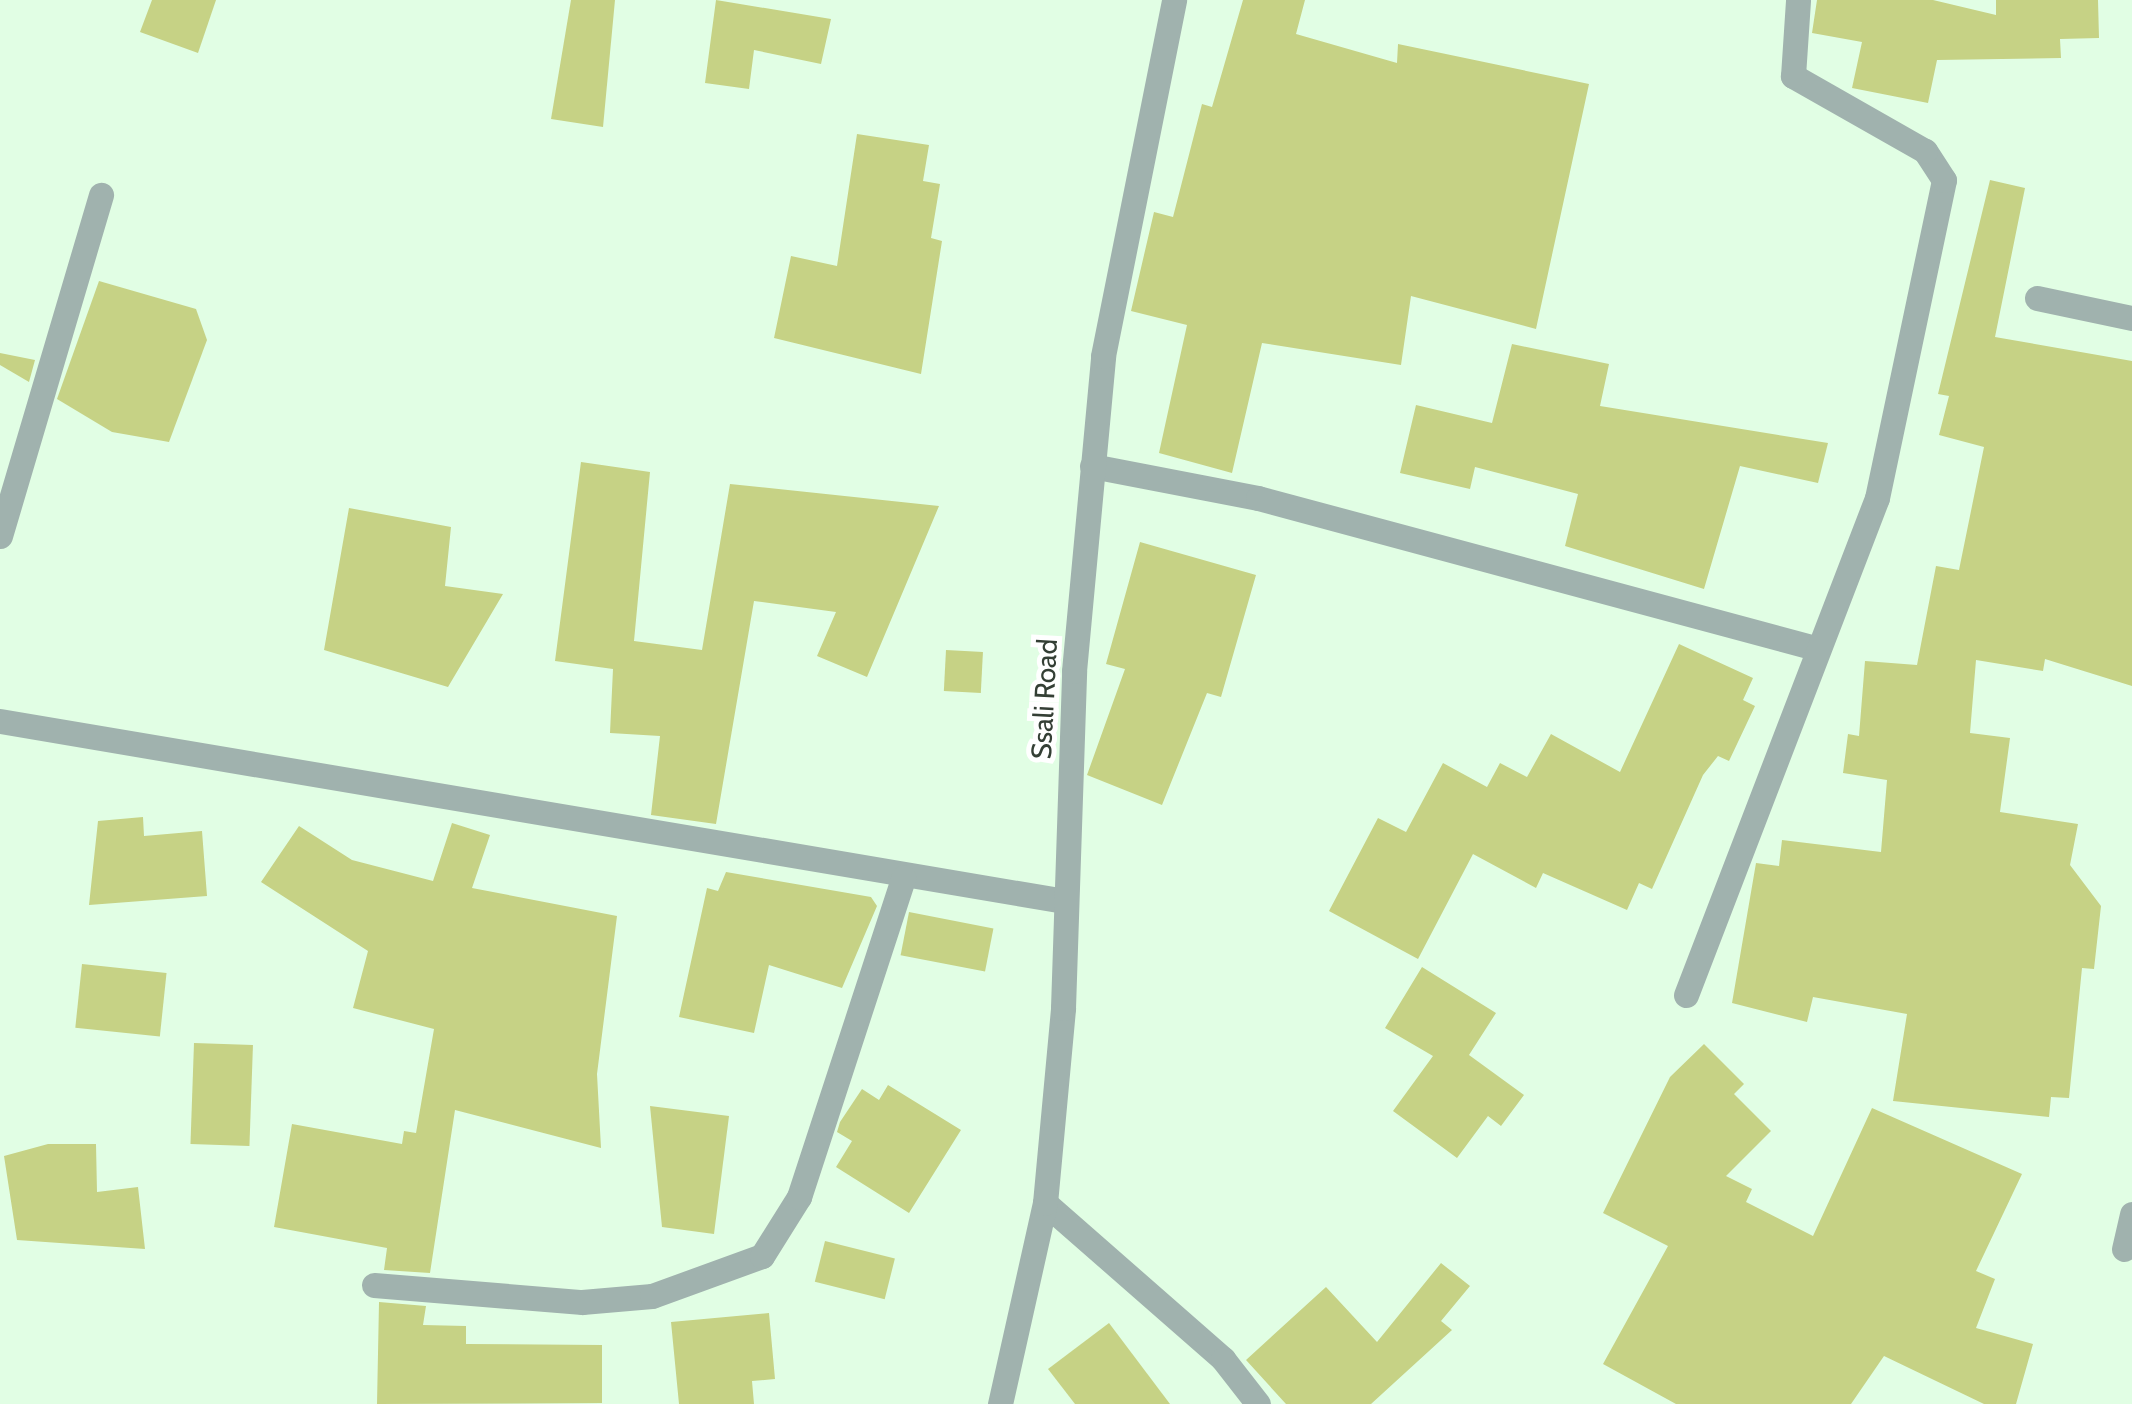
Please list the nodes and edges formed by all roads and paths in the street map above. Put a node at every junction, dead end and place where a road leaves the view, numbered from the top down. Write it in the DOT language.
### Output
graph roads {
  1 [pos="1174,0"];
  2 [pos="1798,0"];
  3 [pos="101,195"];
  4 [pos="2037,298"];
  5 [pos="2132,318"];
  6 [pos="1092,466"];
  7 [pos="0,536"];
  8 [pos="1815,648"];
  9 [pos="0,721"];
  10 [pos="903,878"];
  11 [pos="1064,901"];
  12 [pos="1686,995"];
  13 [pos="1045,1203"];
  14 [pos="2132,1214"];
  15 [pos="2124,1248"];
  16 [pos="374,1285"];
  17 [pos="1000,1404"];
  18 [pos="1258,1404"];
  1 -- 6 [label="street, Ssali Road"];
  2 -- 8 [label="street"];
  3 -- 7 [label="street"];
  4 -- 5 [label="street"];
  6 -- 8 [label="street"];
  6 -- 11 [label="street, Ssali Road"];
  8 -- 12 [label="street"];
  9 -- 10 [label="street"];
  10 -- 11 [label="street"];
  10 -- 16 [label="street"];
  11 -- 13 [label="street, Ssali Road"];
  13 -- 17 [label="street, Ssali Road"];
  13 -- 18 [label="street"];
  14 -- 15 [label="street"];
}
